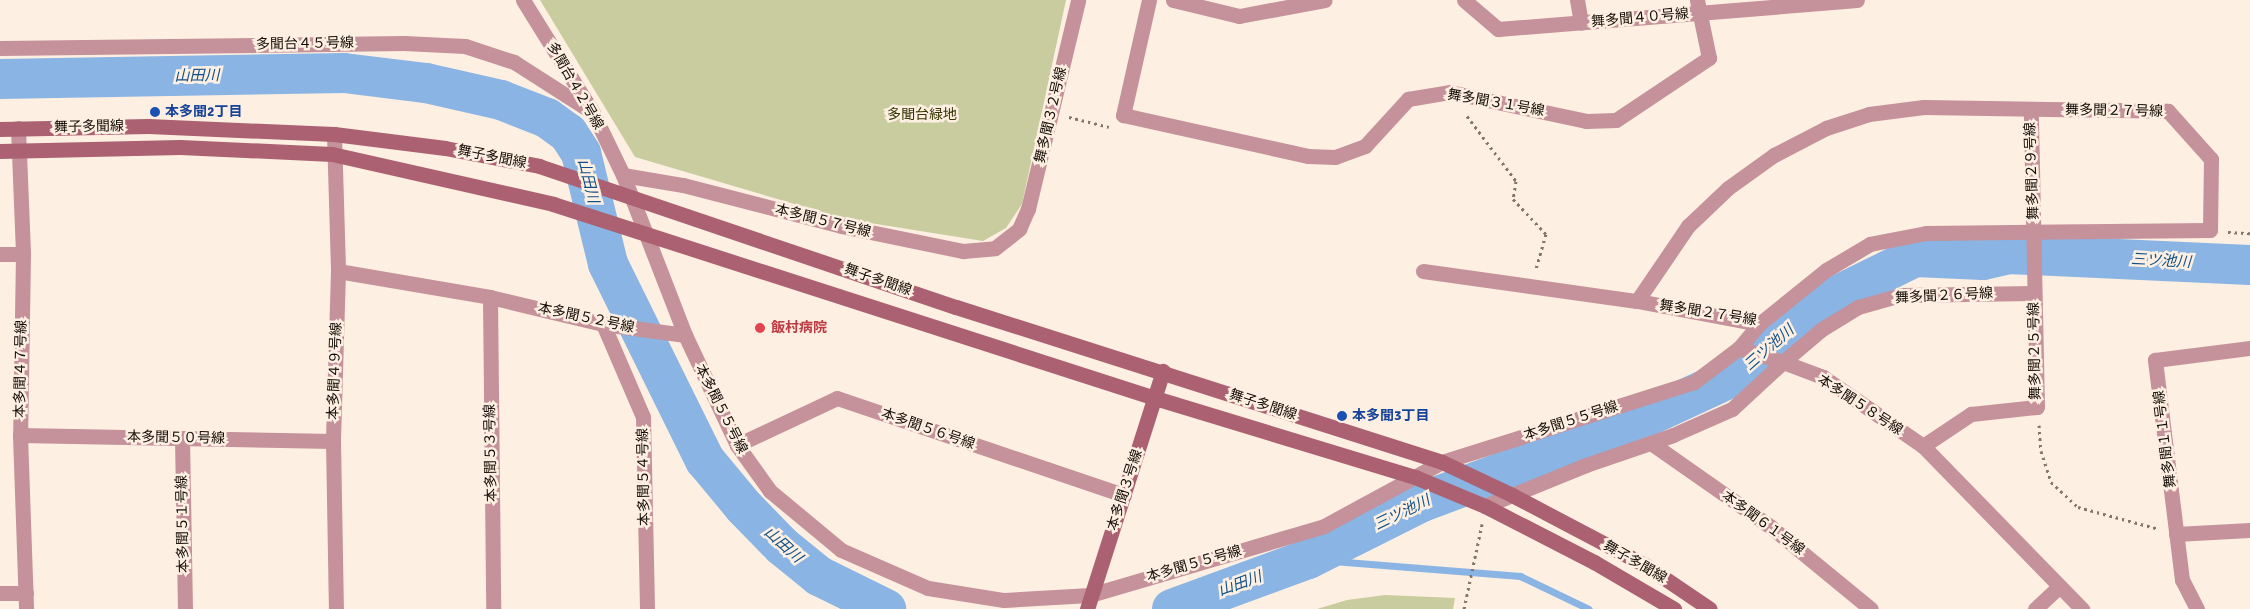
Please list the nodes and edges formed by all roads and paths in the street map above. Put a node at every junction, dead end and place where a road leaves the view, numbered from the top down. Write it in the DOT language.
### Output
graph roads {
  1 [pos="523,0"];
  2 [pos="1078,0"];
  3 [pos="1149,0"];
  4 [pos="1173,0"];
  5 [pos="1325,0"];
  6 [pos="1464,0"];
  7 [pos="1577,0"];
  8 [pos="1858,0"];
  9 [pos="1699,7"];
  10 [pos="1581,23"];
  11 [pos="0,48"];
  12 [pos="1450,92"];
  13 [pos="2030,110"];
  14 [pos="593,113"];
  15 [pos="1051,113"];
  16 [pos="18,128"];
  17 [pos="0,129"];
  18 [pos="1118,129"];
  19 [pos="334,134"];
  20 [pos="20,150"];
  21 [pos="0,151"];
  22 [pos="332,154"];
  23 [pos="623,175"];
  24 [pos="628,194"];
  25 [pos="1019,229"];
  26 [pos="642,231"];
  27 [pos="2034,232"];
  28 [pos="0,254"];
  29 [pos="24,254"];
  30 [pos="338,271"];
  31 [pos="1422,271"];
  32 [pos="1531,286"];
  33 [pos="2034,293"];
  34 [pos="490,297"];
  35 [pos="1637,301"];
  36 [pos="603,324"];
  37 [pos="1759,324"];
  38 [pos="685,335"];
  39 [pos="1739,348"];
  40 [pos="2250,348"];
  41 [pos="1783,362"];
  42 [pos="1163,371"];
  43 [pos="1155,398"];
  44 [pos="2037,407"];
  45 [pos="20,435"];
  46 [pos="182,438"];
  47 [pos="333,441"];
  48 [pos="1651,443"];
  49 [pos="737,445"];
  50 [pos="1923,446"];
  51 [pos="1442,462"];
  52 [pos="1415,477"];
  53 [pos="1124,495"];
  54 [pos="1512,495"];
  55 [pos="1485,506"];
  56 [pos="2250,530"];
  57 [pos="2176,534"];
  58 [pos="2059,587"];
  59 [pos="0,592"];
  60 [pos="26,593"];
  61 [pos="1088,602"];
  62 [pos="26,609"];
  63 [pos="185,609"];
  64 [pos="336,609"];
  65 [pos="493,609"];
  66 [pos="647,609"];
  67 [pos="1464,609"];
  68 [pos="1674,609"];
  69 [pos="1710,609"];
  70 [pos="1871,609"];
  71 [pos="2035,609"];
  72 [pos="2082,609"];
  73 [pos="2197,609"];
  1 -- 14 [label="street, 多聞台４２号線"];
  2 -- 15 [label="street, 舞多聞３２号線"];
  3 -- 12 [label="street, 舞多聞３１号線"];
  4 -- 5 [label="street"];
  6 -- 10 [label="street, 舞多聞４０号線"];
  7 -- 10 [label="street"];
  8 -- 9 [label="street, 舞多聞４０号線"];
  9 -- 10 [label="street, 舞多聞４０号線"];
  9 -- 12 [label="street, 舞多聞３１号線"];
  11 -- 14 [label="street, 多聞台４５号線"];
  12 -- 32 [label="path"];
  13 -- 27 [label="street, 舞多聞２９号線"];
  13 -- 27 [label="street, 舞多聞２７号線"];
  13 -- 35 [label="street, 舞多聞２７号線"];
  14 -- 23 [label="street, 多聞台４２号線"];
  15 -- 18 [label="path"];
  15 -- 25 [label="street, 舞多聞３２号線"];
  16 -- 17 [label="street, 舞子多聞線"];
  16 -- 19 [label="street, 舞子多聞線"];
  16 -- 20 [label="street, 本多聞４７号線"];
  19 -- 22 [label="street, 本多聞４９号線"];
  19 -- 24 [label="street, 舞子多聞線"];
  20 -- 21 [label="street, 舞子多聞線"];
  20 -- 22 [label="street, 舞子多聞線"];
  20 -- 29 [label="street, 本多聞４７号線"];
  22 -- 26 [label="street, 舞子多聞線"];
  22 -- 30 [label="street, 本多聞４９号線"];
  23 -- 24 [label="street, 多聞台４２号線"];
  23 -- 25 [label="street, 本多聞５７号線"];
  24 -- 26 [label="street"];
  24 -- 42 [label="street, 舞子多聞線"];
  26 -- 38 [label="street"];
  26 -- 43 [label="street, 舞子多聞線"];
  27 -- 33 [label="street, 舞多聞２５号線"];
  27 -- 37 [label="street, 舞多聞２７号線"];
  28 -- 29 [label="street"];
  29 -- 45 [label="street, 本多聞４７号線"];
  30 -- 34 [label="street, 本多聞５２号線"];
  30 -- 47 [label="street, 本多聞４９号線"];
  31 -- 32 [label="street, 舞多聞２７号線"];
  32 -- 35 [label="street, 舞多聞２７号線"];
  33 -- 41 [label="street, 舞多聞２６号線"];
  33 -- 44 [label="street, 舞多聞２５号線"];
  34 -- 36 [label="street, 本多聞５２号線"];
  34 -- 65 [label="street, 本多聞５３号線"];
  35 -- 37 [label="street, 舞多聞２７号線"];
  36 -- 38 [label="street, 本多聞５２号線"];
  36 -- 66 [label="street, 本多聞５４号線"];
  37 -- 39 [label="street, 本多聞５５号線"];
  38 -- 49 [label="street, 本多聞５５号線"];
  39 -- 41 [label="street"];
  39 -- 51 [label="street, 本多聞５５号線"];
  40 -- 57 [label="street, 舞多聞１１号線"];
  41 -- 48 [label="street"];
  41 -- 50 [label="street, 本多聞５８号線"];
  42 -- 43 [label="street, 本多聞３号線"];
  42 -- 51 [label="street, 舞子多聞線"];
  43 -- 52 [label="street, 舞子多聞線"];
  43 -- 53 [label="street, 本多聞３号線"];
  44 -- 50 [label="street, 舞多聞２５号線"];
  44 -- 57 [label="path"];
  45 -- 46 [label="street, 本多聞５０号線"];
  45 -- 60 [label="street, 本多聞４７号線"];
  46 -- 47 [label="street, 本多聞５０号線"];
  46 -- 63 [label="street, 本多聞５１号線"];
  47 -- 64 [label="street, 本多聞４９号線"];
  48 -- 54 [label="street"];
  48 -- 70 [label="street, 本多聞６１号線"];
  49 -- 53 [label="street, 本多聞５６号線"];
  49 -- 61 [label="street, 本多聞５５号線"];
  50 -- 58 [label="street, 本多聞５８号線"];
  51 -- 52 [label="street, 本多聞５５号線"];
  51 -- 54 [label="street, 舞子多聞線"];
  52 -- 55 [label="street, 舞子多聞線"];
  52 -- 61 [label="street, 本多聞５５号線"];
  53 -- 61 [label="street, 本多聞３号線"];
  54 -- 55 [label="street"];
  54 -- 69 [label="street, 舞子多聞線"];
  55 -- 67 [label="path"];
  55 -- 68 [label="street, 舞子多聞線"];
  56 -- 57 [label="street"];
  57 -- 73 [label="street, 舞多聞１１号線"];
  58 -- 71 [label="street"];
  58 -- 72 [label="street, 本多聞５８号線"];
  59 -- 60 [label="street"];
  60 -- 62 [label="street, 本多聞４７号線"];
}
